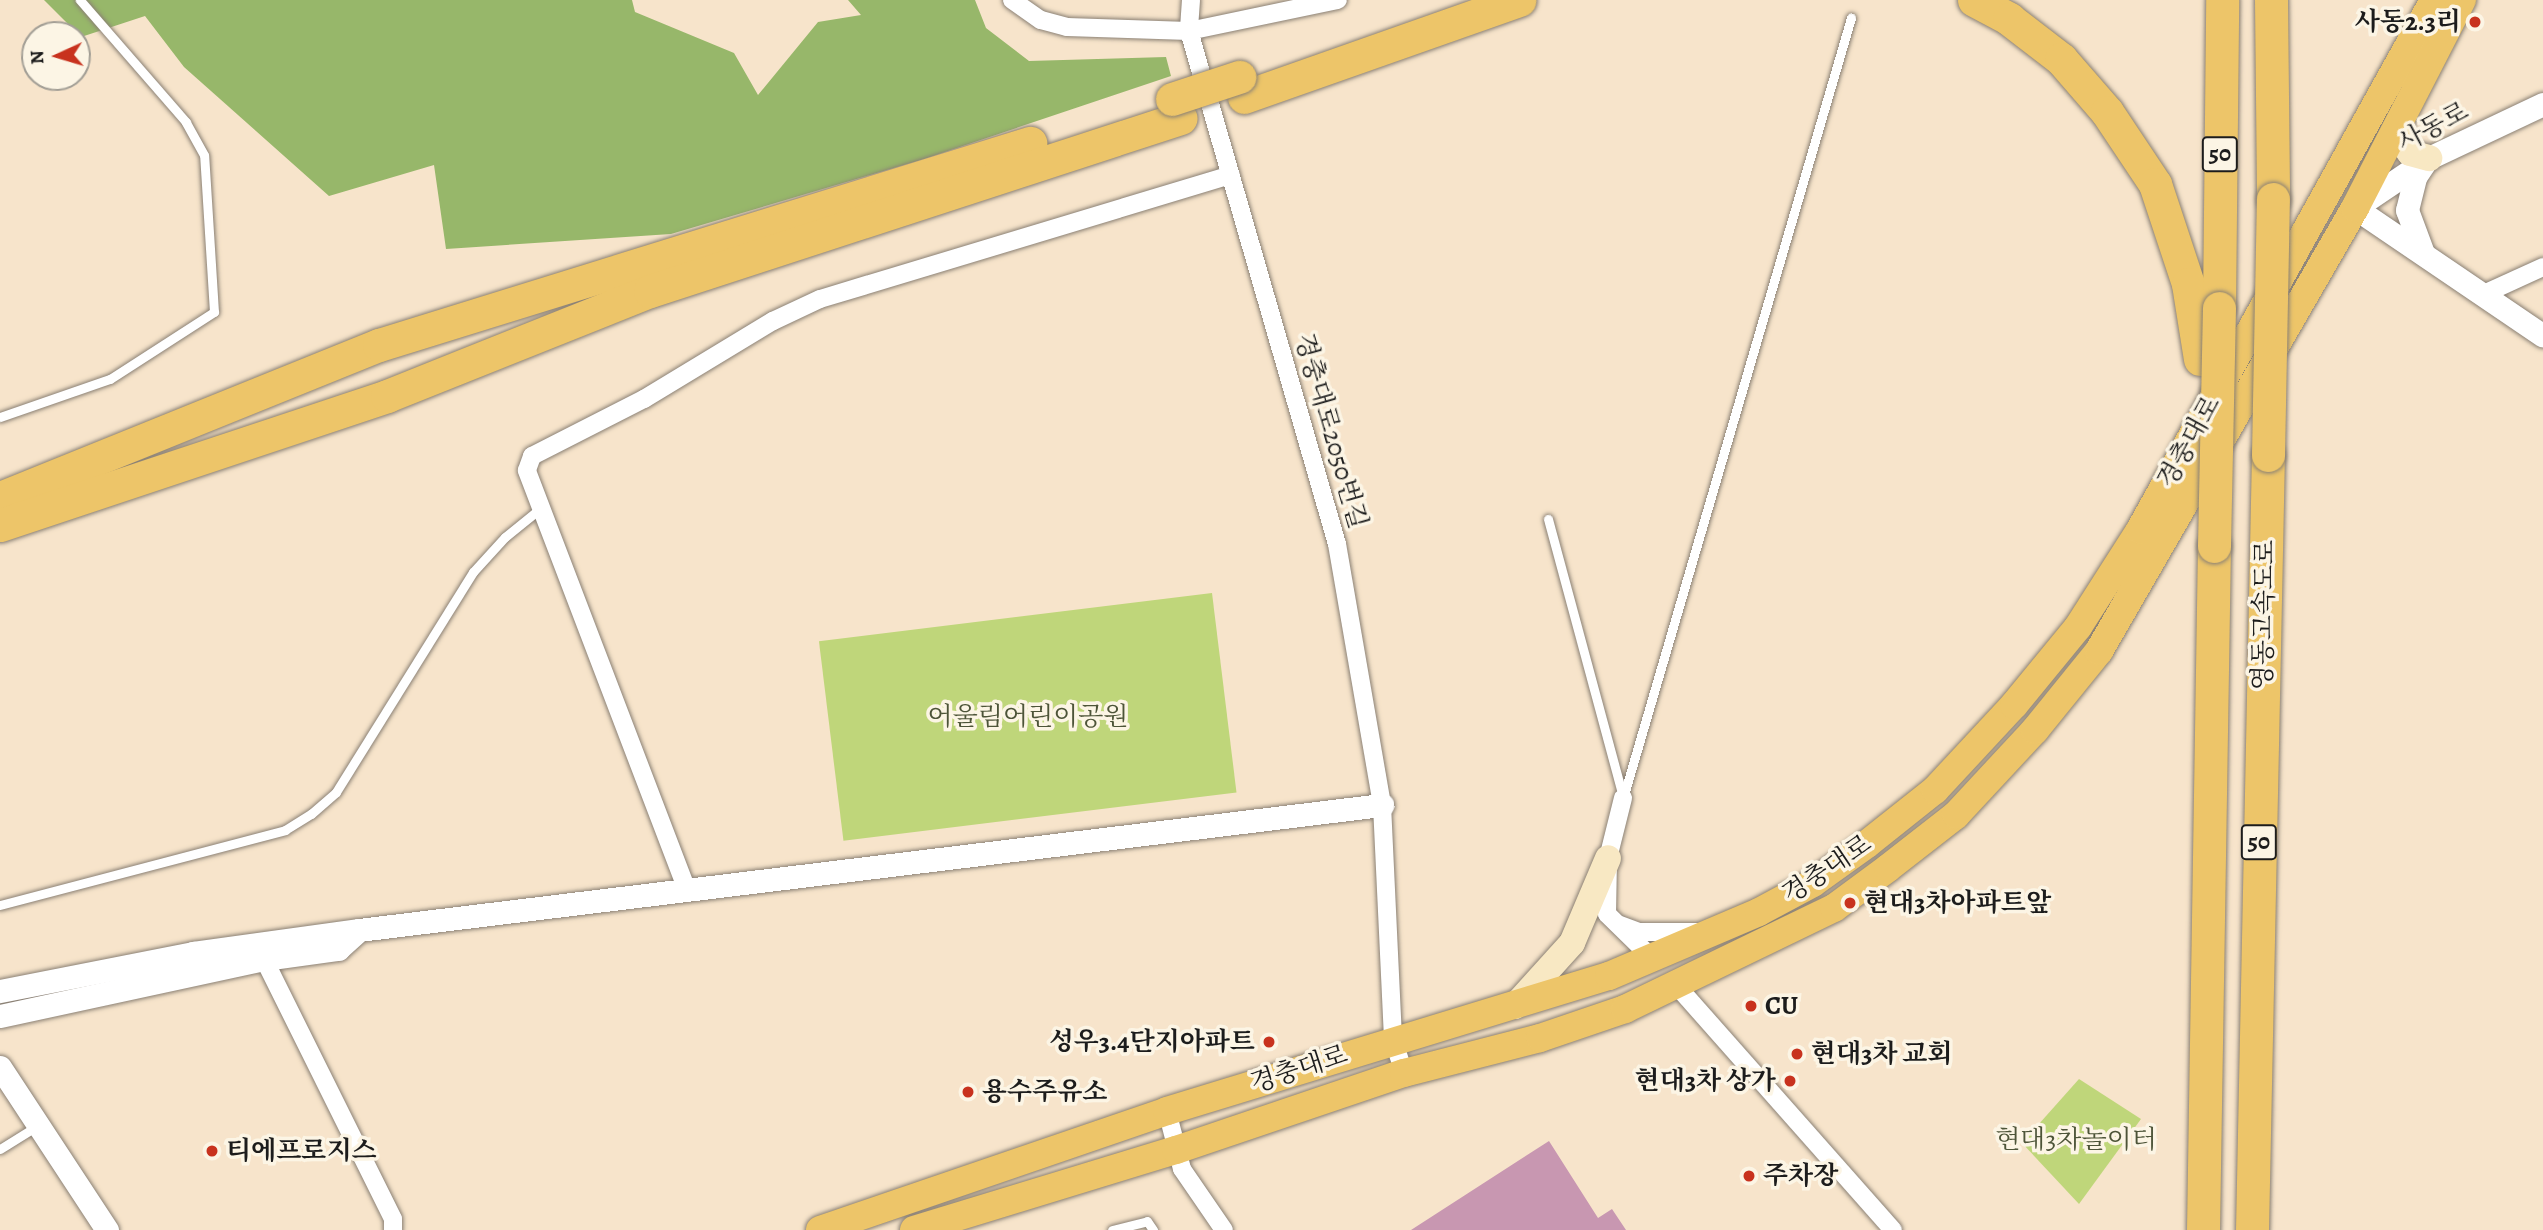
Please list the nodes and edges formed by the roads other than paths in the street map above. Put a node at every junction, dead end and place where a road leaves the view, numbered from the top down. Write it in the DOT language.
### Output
graph roads {
  1 [pos="80,0"];
  2 [pos="1012,0"];
  3 [pos="1191,0"];
  4 [pos="1338,0"];
  5 [pos="1451,0"];
  6 [pos="1519,0"];
  7 [pos="1974,0"];
  8 [pos="2222,0"];
  9 [pos="2271,0"];
  10 [pos="2434,0"];
  11 [pos="2462,0"];
  12 [pos="1851,18"];
  13 [pos="1189,31"];
  14 [pos="1241,87"];
  15 [pos="2543,104"];
  16 [pos="1177,108"];
  17 [pos="2401,124"];
  18 [pos="2429,158"];
  19 [pos="1231,175"];
  20 [pos="2328,192"];
  21 [pos="2355,208"];
  22 [pos="2384,228"];
  23 [pos="2334,245"];
  24 [pos="2423,253"];
  25 [pos="2543,267"];
  26 [pos="2486,293"];
  27 [pos="2543,336"];
  28 [pos="0,417"];
  29 [pos="0,498"];
  30 [pos="2215,499"];
  31 [pos="541,508"];
  32 [pos="1548,519"];
  33 [pos="0,525"];
  34 [pos="1623,799"];
  35 [pos="1382,805"];
  36 [pos="1608,858"];
  37 [pos="687,890"];
  38 [pos="0,905"];
  39 [pos="1615,923"];
  40 [pos="359,930"];
  41 [pos="1713,932"];
  42 [pos="264,959"];
  43 [pos="1653,959"];
  44 [pos="1677,986"];
  45 [pos="0,991"];
  46 [pos="1515,1006"];
  47 [pos="0,1016"];
  48 [pos="1393,1039"];
  49 [pos="0,1067"];
  50 [pos="1404,1073"];
  51 [pos="1167,1111"];
  52 [pos="38,1125"];
  53 [pos="0,1149"];
  54 [pos="1176,1150"];
  55 [pos="107,1230"];
  56 [pos="393,1230"];
  57 [pos="820,1230"];
  58 [pos="914,1230"];
  59 [pos="1112,1230"];
  60 [pos="1153,1230"];
  61 [pos="1224,1230"];
  62 [pos="1893,1230"];
  63 [pos="2203,1230"];
  64 [pos="2252,1230"];
  1 -- 28 [label="lane"];
  2 -- 13 [label="street"];
  3 -- 13 [label="street, 경충대로2050번길"];
  4 -- 13 [label="street"];
  5 -- 14 [label="highway"];
  6 -- 14 [label="highway"];
  7 -- 30 [label="highway, bridge"];
  8 -- 30 [label="highway, 영동고속도로 / 50, bridge"];
  9 -- 64 [label="highway, 영동고속도로 / 50, bridge"];
  10 -- 20 [label="main road, 경충대로"];
  11 -- 17 [label="main road, 경충대로"];
  12 -- 34 [label="lane"];
  13 -- 19 [label="street, 경충대로2050번길"];
  14 -- 16 [label="highway"];
  15 -- 18 [label="street, 사동로"];
  16 -- 29 [label="highway"];
  16 -- 33 [label="highway"];
  17 -- 18 [label="main road"];
  17 -- 21 [label="main road, 경충대로"];
  18 -- 21 [label="street, 사동로"];
  18 -- 24 [label="street"];
  19 -- 31 [label="street"];
  19 -- 35 [label="street, 경충대로2050번길"];
  20 -- 21 [label="main road"];
  20 -- 41 [label="main road, 경충대로"];
  21 -- 22 [label="street"];
  21 -- 23 [label="main road, 경충대로"];
  22 -- 23 [label="street"];
  22 -- 24 [label="street"];
  23 -- 44 [label="main road, 경충대로"];
  24 -- 26 [label="street"];
  25 -- 26 [label="street"];
  26 -- 27 [label="street"];
  30 -- 63 [label="highway, 영동고속도로 / 50, bridge"];
  31 -- 37 [label="street"];
  31 -- 38 [label="lane"];
  32 -- 34 [label="lane"];
  34 -- 36 [label="street"];
  35 -- 37 [label="street"];
  35 -- 48 [label="street, 경충대로2050번길"];
  36 -- 39 [label="street"];
  36 -- 46 [label="main road"];
  37 -- 40 [label="street"];
  39 -- 41 [label="street"];
  39 -- 43 [label="street"];
  40 -- 42 [label="street"];
  40 -- 45 [label="street"];
  41 -- 43 [label="main road, 경충대로"];
  42 -- 47 [label="street"];
  42 -- 56 [label="street"];
  43 -- 44 [label="main road"];
  43 -- 46 [label="main road, 경충대로"];
  44 -- 50 [label="main road, 경충대로"];
  44 -- 62 [label="street"];
  46 -- 48 [label="main road, 경충대로"];
  48 -- 50 [label="street, 경충대로2050번길"];
  48 -- 51 [label="main road, 경충대로"];
  49 -- 52 [label="street"];
  50 -- 54 [label="main road, 경충대로"];
  51 -- 54 [label="street"];
  51 -- 57 [label="main road, 경충대로"];
  52 -- 53 [label="lane"];
  52 -- 55 [label="street"];
  54 -- 58 [label="main road, 경충대로"];
  54 -- 61 [label="street"];
  59 -- 60 [label="lane"];
}
